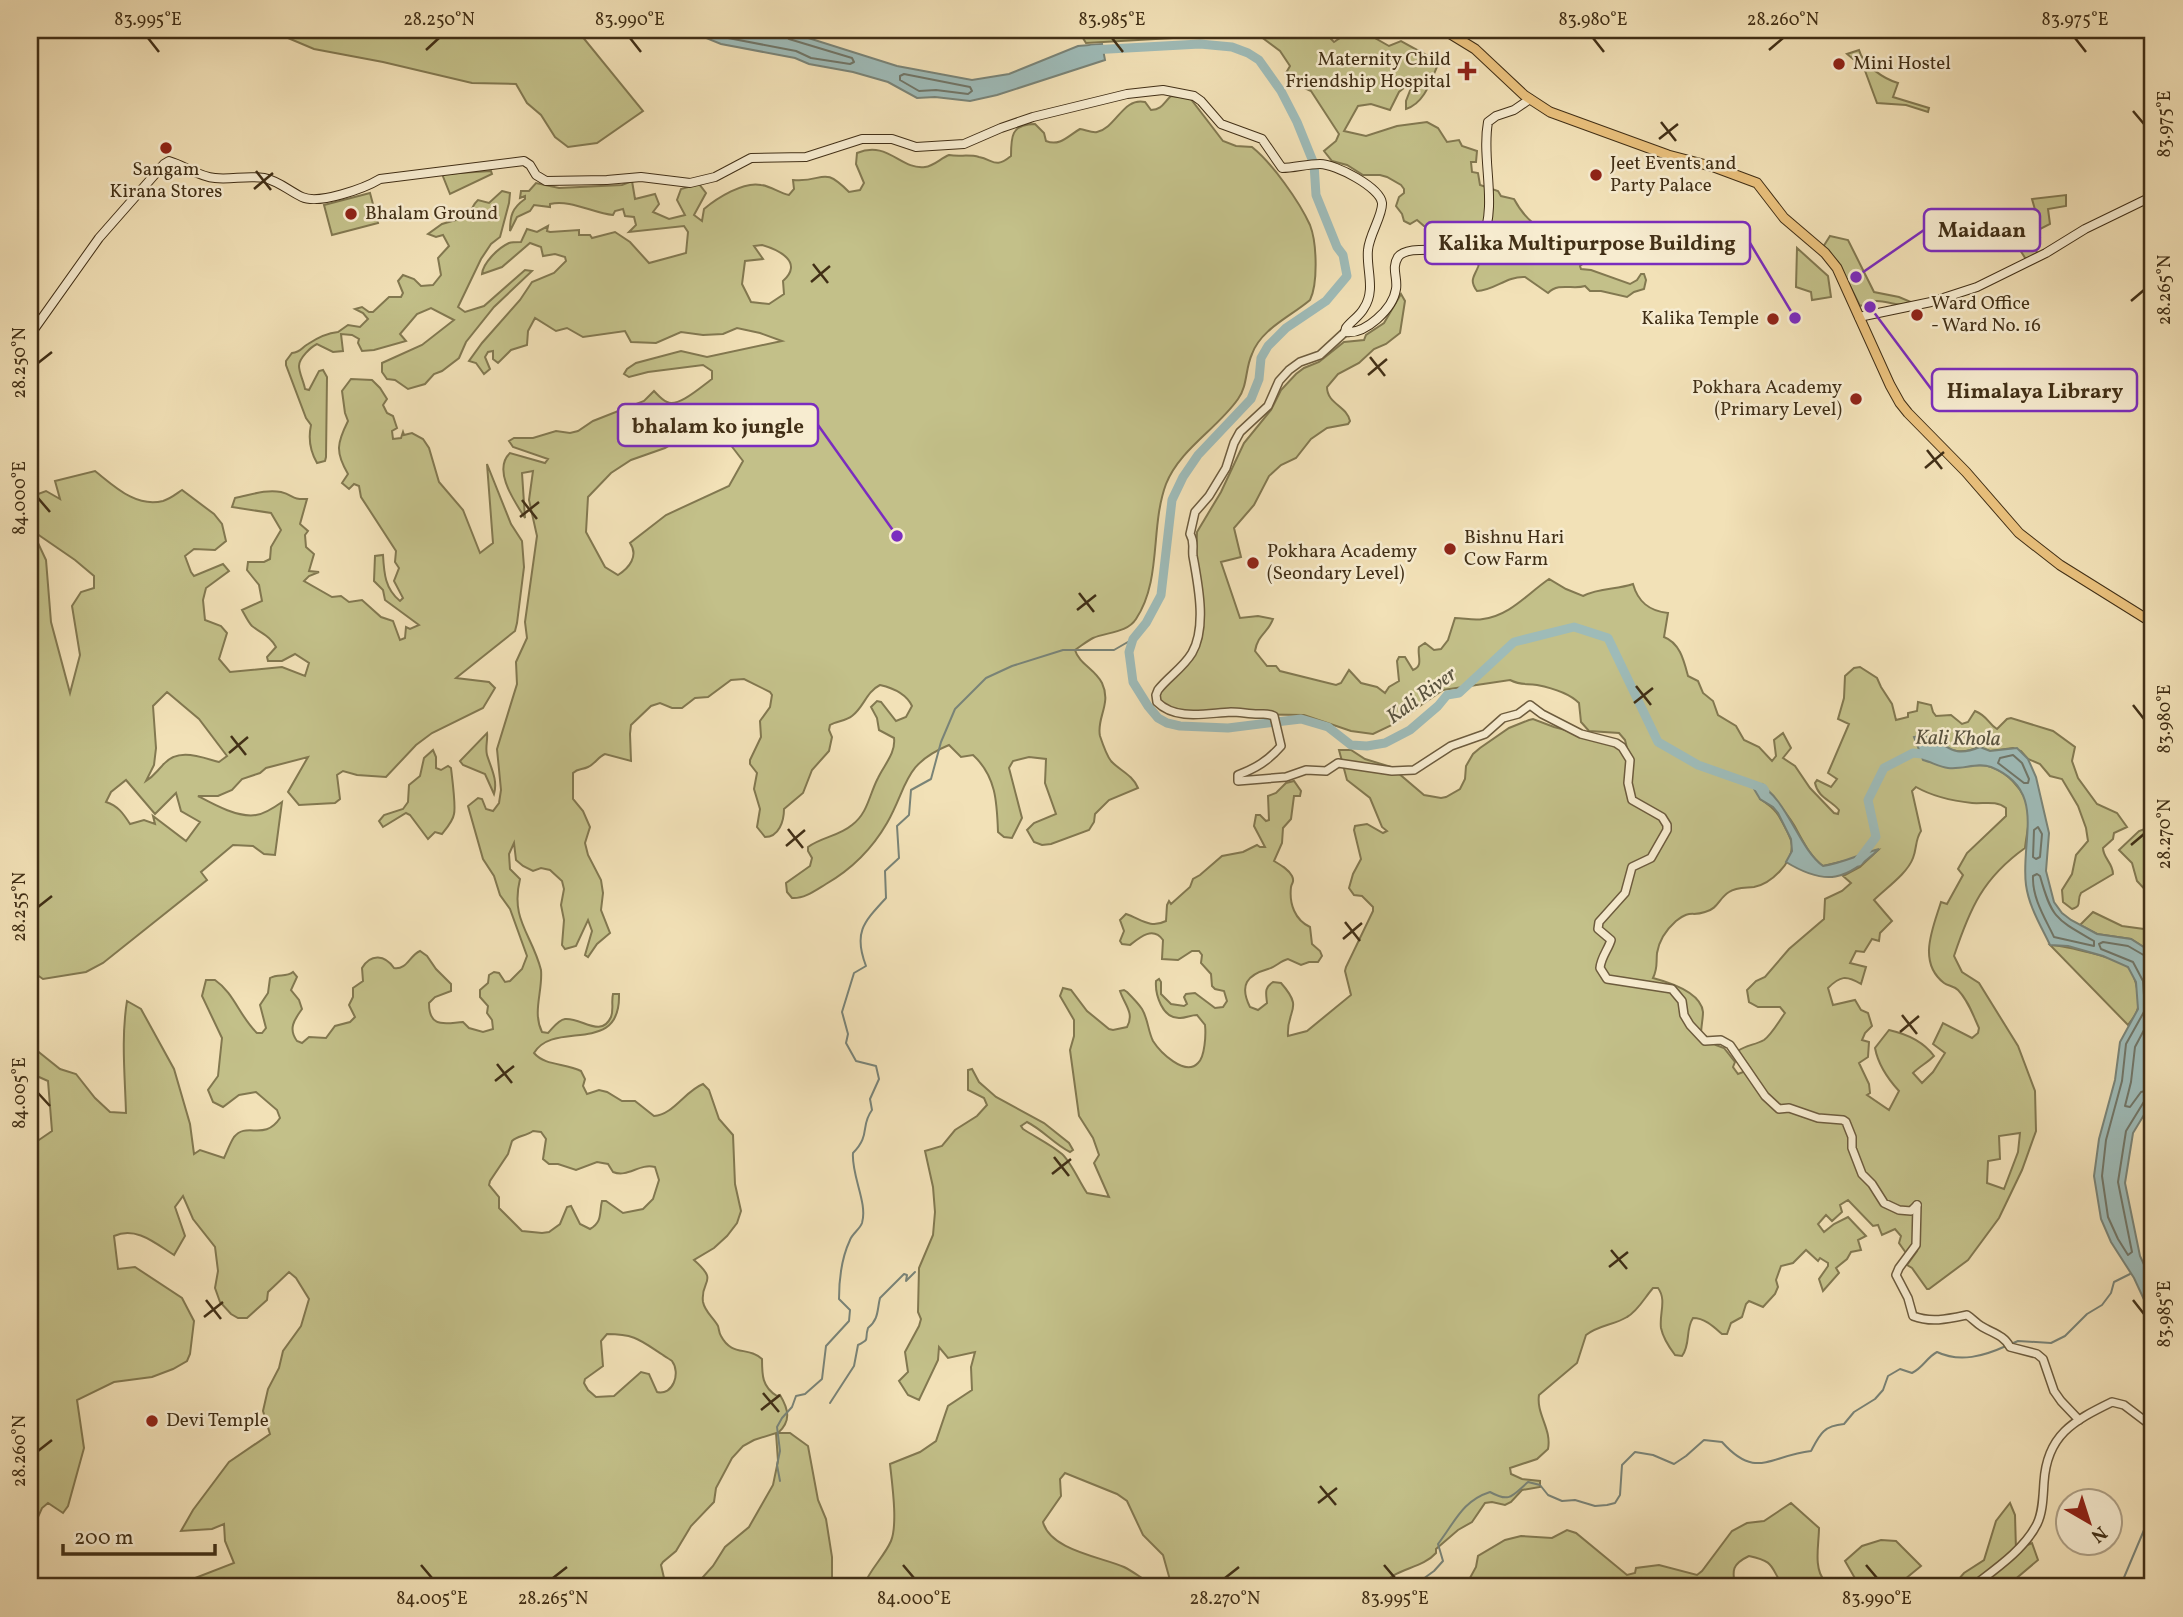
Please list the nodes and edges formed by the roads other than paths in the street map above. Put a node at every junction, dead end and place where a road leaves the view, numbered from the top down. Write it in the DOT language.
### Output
graph roads {
  1 [pos="1444,30"];
  2 [pos="1530,99"];
  3 [pos="2153,196"];
  4 [pos="1859,317"];
  5 [pos="1345,332"];
  6 [pos="30,335"];
  7 [pos="2153,623"];
  8 [pos="2079,1420"];
  9 [pos="2153,1427"];
  10 [pos="1972,1587"];
  1 -- 2 [label="main road"];
  2 -- 4 [label="main road"];
  2 -- 5 [label="main road"];
  3 -- 4 [label="main road"];
  4 -- 7 [label="main road"];
  5 -- 6 [label="main road"];
  5 -- 8 [label="street"];
  8 -- 9 [label="street"];
  8 -- 10 [label="street"];
}
